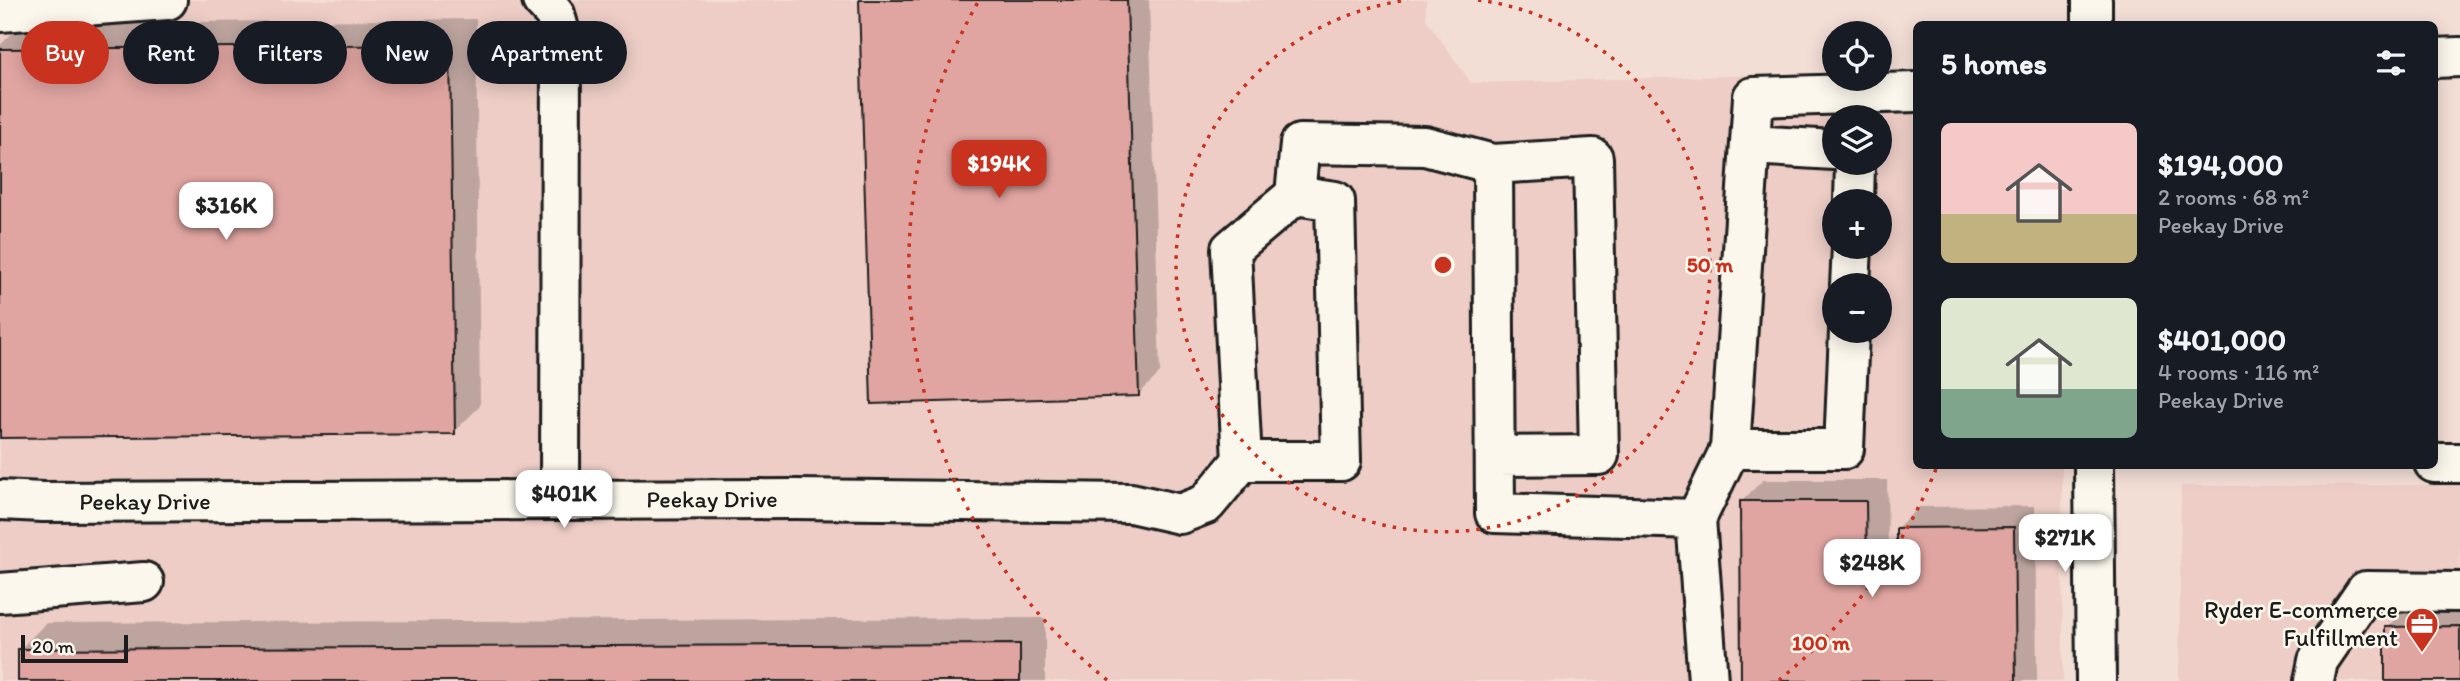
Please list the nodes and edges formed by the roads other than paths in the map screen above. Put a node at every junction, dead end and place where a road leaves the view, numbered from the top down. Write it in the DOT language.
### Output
graph roads {
  1 [pos="167,0"];
  2 [pos="542,0"];
  3 [pos="2092,0"];
  4 [pos="0,12"];
  5 [pos="2092,21"];
  6 [pos="2460,57"];
  7 [pos="2438,58"];
  8 [pos="1913,92"];
  9 [pos="1751,145"];
  10 [pos="1822,149"];
  11 [pos="1493,164"];
  12 [pos="1295,195"];
  13 [pos="1848,343"];
  14 [pos="1730,449"];
  15 [pos="1495,456"];
  16 [pos="1242,461"];
  17 [pos="2438,463"];
  18 [pos="2460,463"];
  19 [pos="2094,469"];
  20 [pos="0,500"];
  21 [pos="559,500"];
  22 [pos="1696,519"];
  23 [pos="144,582"];
  24 [pos="2460,592"];
  25 [pos="0,593"];
  26 [pos="1708,681"];
  27 [pos="2096,681"];
  28 [pos="2314,681"];
  1 -- 4 [label="street"];
  2 -- 21 [label="street"];
  3 -- 5 [label="street"];
  6 -- 7 [label="street"];
  8 -- 9 [label="street"];
  9 -- 10 [label="street"];
  9 -- 14 [label="street"];
  11 -- 12 [label="street"];
  11 -- 15 [label="street"];
  11 -- 15 [label="street"];
  12 -- 16 [label="street"];
  12 -- 16 [label="street"];
  13 -- 14 [label="street"];
  14 -- 22 [label="street"];
  15 -- 22 [label="street"];
  16 -- 21 [label="street, Peekay Drive"];
  17 -- 18 [label="street"];
  19 -- 27 [label="street"];
  20 -- 21 [label="street, Peekay Drive"];
  22 -- 26 [label="street"];
  23 -- 25 [label="street"];
  24 -- 28 [label="street"];
}
